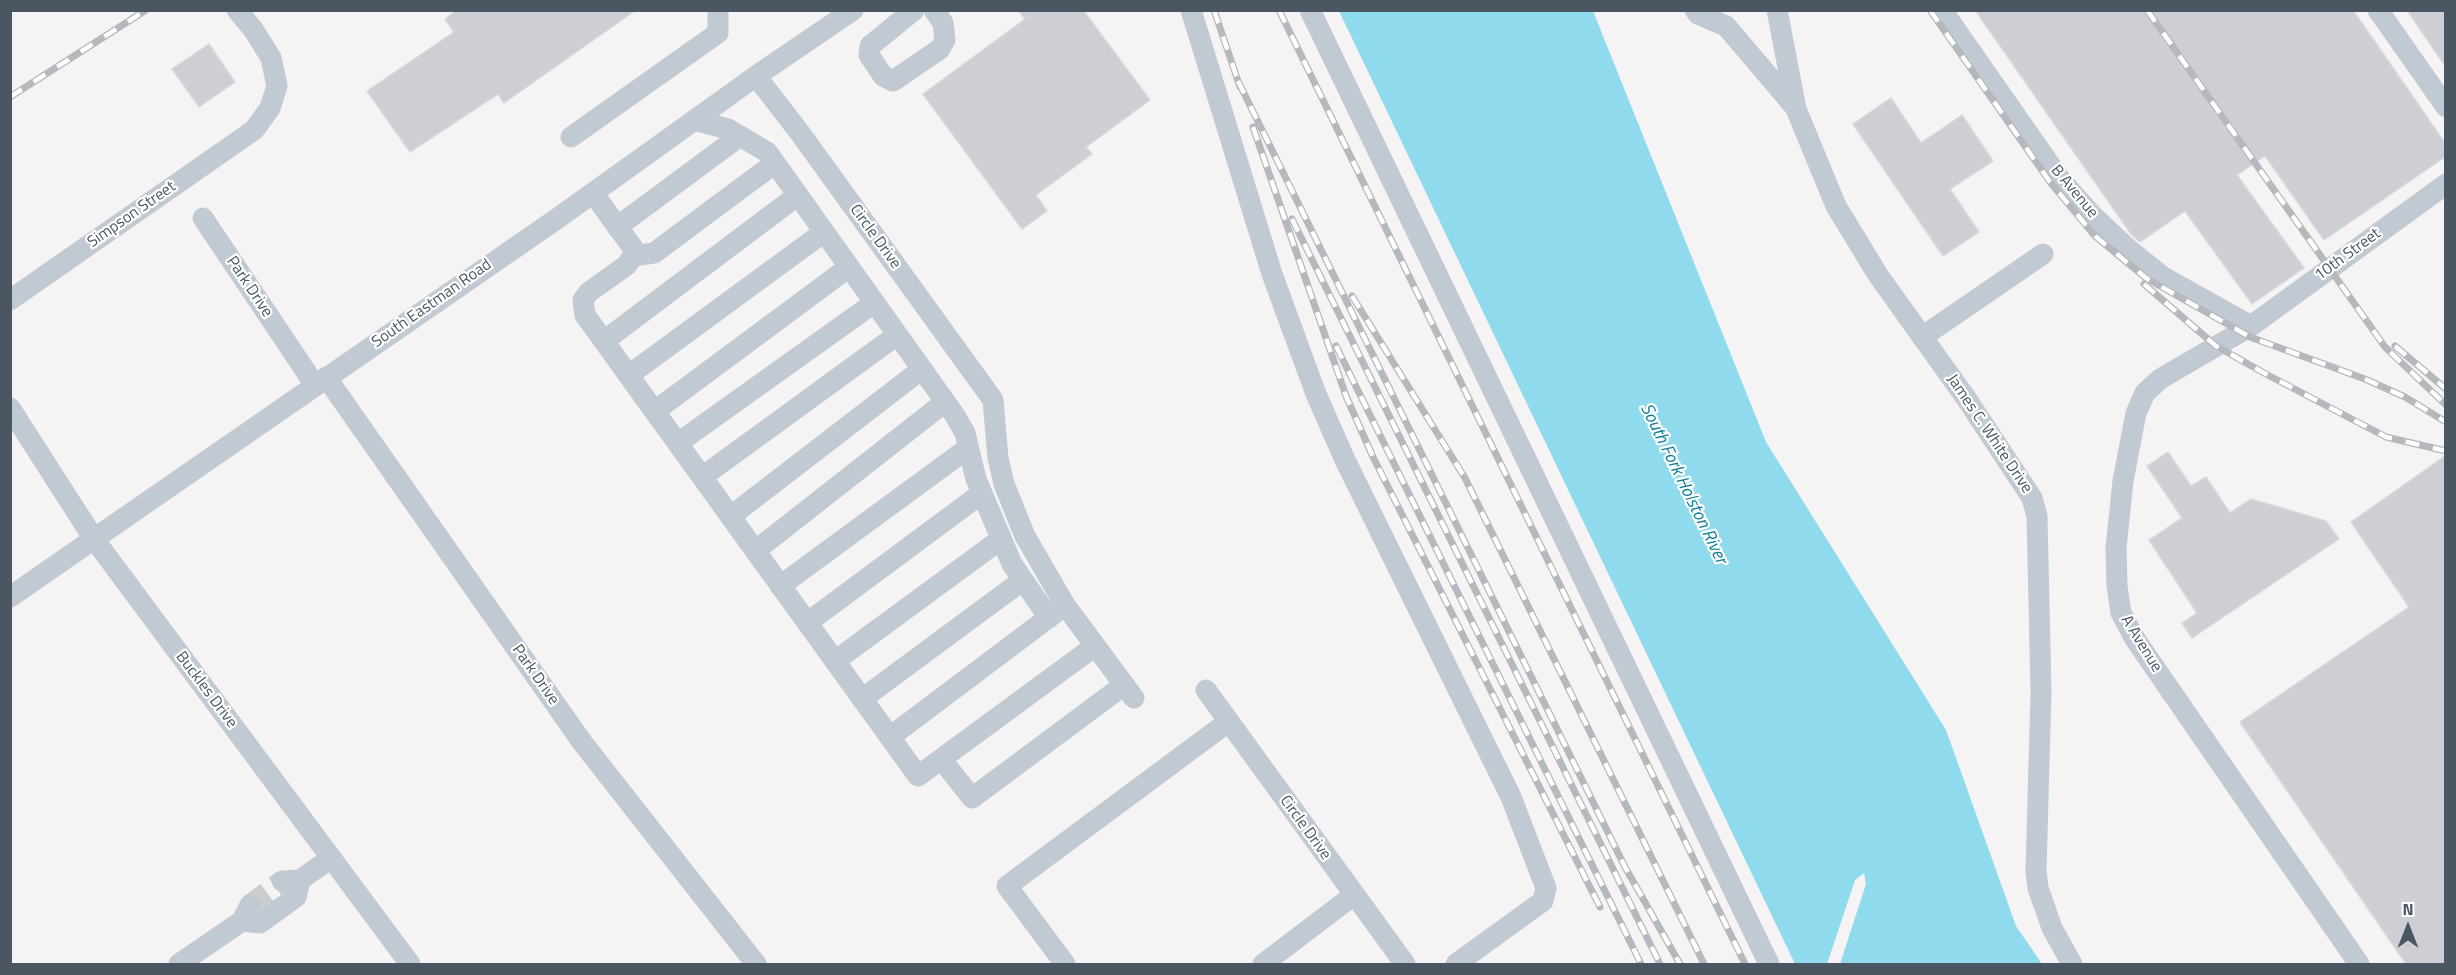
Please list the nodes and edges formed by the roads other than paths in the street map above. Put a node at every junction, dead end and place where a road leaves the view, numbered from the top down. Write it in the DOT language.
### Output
graph roads {
  1 [pos="237,10"];
  2 [pos="718,10"];
  3 [pos="853,10"];
  4 [pos="914,10"];
  5 [pos="934,10"];
  6 [pos="1191,10"];
  7 [pos="1310,10"];
  8 [pos="1695,10"];
  9 [pos="1777,10"];
  10 [pos="2378,10"];
  11 [pos="1942,11"];
  12 [pos="1724,18"];
  13 [pos="756,76"];
  14 [pos="2445,107"];
  15 [pos="1796,109"];
  16 [pos="694,120"];
  17 [pos="740,136"];
  18 [pos="571,137"];
  19 [pos="775,163"];
  20 [pos="2445,184"];
  21 [pos="593,193"];
  22 [pos="798,195"];
  23 [pos="203,218"];
  24 [pos="617,227"];
  25 [pos="824,232"];
  26 [pos="2043,254"];
  27 [pos="633,256"];
  28 [pos="849,267"];
  29 [pos="10,300"];
  30 [pos="874,303"];
  31 [pos="2251,326"];
  32 [pos="897,335"];
  33 [pos="1922,337"];
  34 [pos="604,341"];
  35 [pos="921,369"];
  36 [pos="628,375"];
  37 [pos="321,381"];
  38 [pos="945,402"];
  39 [pos="10,408"];
  40 [pos="655,411"];
  41 [pos="678,443"];
  42 [pos="968,448"];
  43 [pos="702,477"];
  44 [pos="982,493"];
  45 [pos="731,516"];
  46 [pos="94,539"];
  47 [pos="1001,539"];
  48 [pos="755,551"];
  49 [pos="1023,580"];
  50 [pos="780,586"];
  51 [pos="10,597"];
  52 [pos="1057,611"];
  53 [pos="807,623"];
  54 [pos="1095,646"];
  55 [pos="835,661"];
  56 [pos="1206,690"];
  57 [pos="862,699"];
  58 [pos="1228,722"];
  59 [pos="890,737"];
  60 [pos="942,760"];
  61 [pos="331,858"];
  62 [pos="1354,895"];
  63 [pos="179,964"];
  64 [pos="410,964"];
  65 [pos="756,964"];
  66 [pos="1065,964"];
  67 [pos="1263,964"];
  68 [pos="1405,964"];
  69 [pos="1456,964"];
  70 [pos="1770,964"];
  71 [pos="2072,964"];
  72 [pos="2359,964"];
  1 -- 29 [label="street, Simpson Street"];
  2 -- 18 [label="street"];
  3 -- 13 [label="street, South Eastman Road"];
  4 -- 5 [label="street"];
  6 -- 69 [label="street"];
  7 -- 70 [label="street"];
  8 -- 12 [label="street"];
  9 -- 15 [label="street, James C. White Drive"];
  10 -- 14 [label="street"];
  11 -- 31 [label="street, B Avenue"];
  12 -- 15 [label="street"];
  13 -- 16 [label="street, South Eastman Road"];
  13 -- 52 [label="street, Circle Drive"];
  15 -- 33 [label="street, James C. White Drive"];
  16 -- 17 [label="street"];
  16 -- 21 [label="street, South Eastman Road"];
  17 -- 19 [label="street"];
  17 -- 24 [label="street"];
  19 -- 22 [label="street"];
  19 -- 27 [label="street"];
  20 -- 31 [label="street, 10th Street"];
  21 -- 24 [label="street"];
  21 -- 37 [label="street, South Eastman Road"];
  22 -- 25 [label="street"];
  22 -- 34 [label="street"];
  23 -- 37 [label="street, Park Drive"];
  24 -- 27 [label="street"];
  25 -- 28 [label="street"];
  25 -- 36 [label="street"];
  26 -- 33 [label="street"];
  27 -- 34 [label="street"];
  28 -- 30 [label="street"];
  28 -- 40 [label="street"];
  30 -- 32 [label="street"];
  30 -- 41 [label="street"];
  31 -- 72 [label="street, A Avenue"];
  32 -- 35 [label="street"];
  32 -- 43 [label="street"];
  33 -- 71 [label="street, James C. White Drive"];
  34 -- 36 [label="street"];
  35 -- 38 [label="street"];
  35 -- 45 [label="street"];
  36 -- 40 [label="street"];
  37 -- 46 [label="street, South Eastman Road"];
  37 -- 65 [label="street, Park Drive"];
  38 -- 42 [label="street"];
  38 -- 48 [label="street"];
  39 -- 46 [label="street, Buckles Drive"];
  40 -- 41 [label="street"];
  41 -- 43 [label="street"];
  42 -- 44 [label="street"];
  42 -- 50 [label="street"];
  43 -- 45 [label="street"];
  44 -- 47 [label="street"];
  44 -- 53 [label="street"];
  45 -- 48 [label="street"];
  46 -- 51 [label="street, South Eastman Road"];
  46 -- 61 [label="street, Buckles Drive"];
  47 -- 49 [label="street"];
  47 -- 55 [label="street"];
  48 -- 50 [label="street"];
  49 -- 52 [label="street"];
  49 -- 57 [label="street"];
  50 -- 53 [label="street"];
  52 -- 54 [label="street"];
  52 -- 59 [label="street"];
  53 -- 55 [label="street"];
  54 -- 60 [label="street"];
  54 -- 60 [label="street"];
  55 -- 57 [label="street"];
  56 -- 58 [label="street, Circle Drive"];
  57 -- 59 [label="street"];
  58 -- 62 [label="street, Circle Drive"];
  58 -- 66 [label="street"];
  59 -- 60 [label="street"];
  61 -- 63 [label="street"];
  61 -- 64 [label="street, Buckles Drive"];
  62 -- 67 [label="street"];
  62 -- 68 [label="street, Circle Drive"];
}
